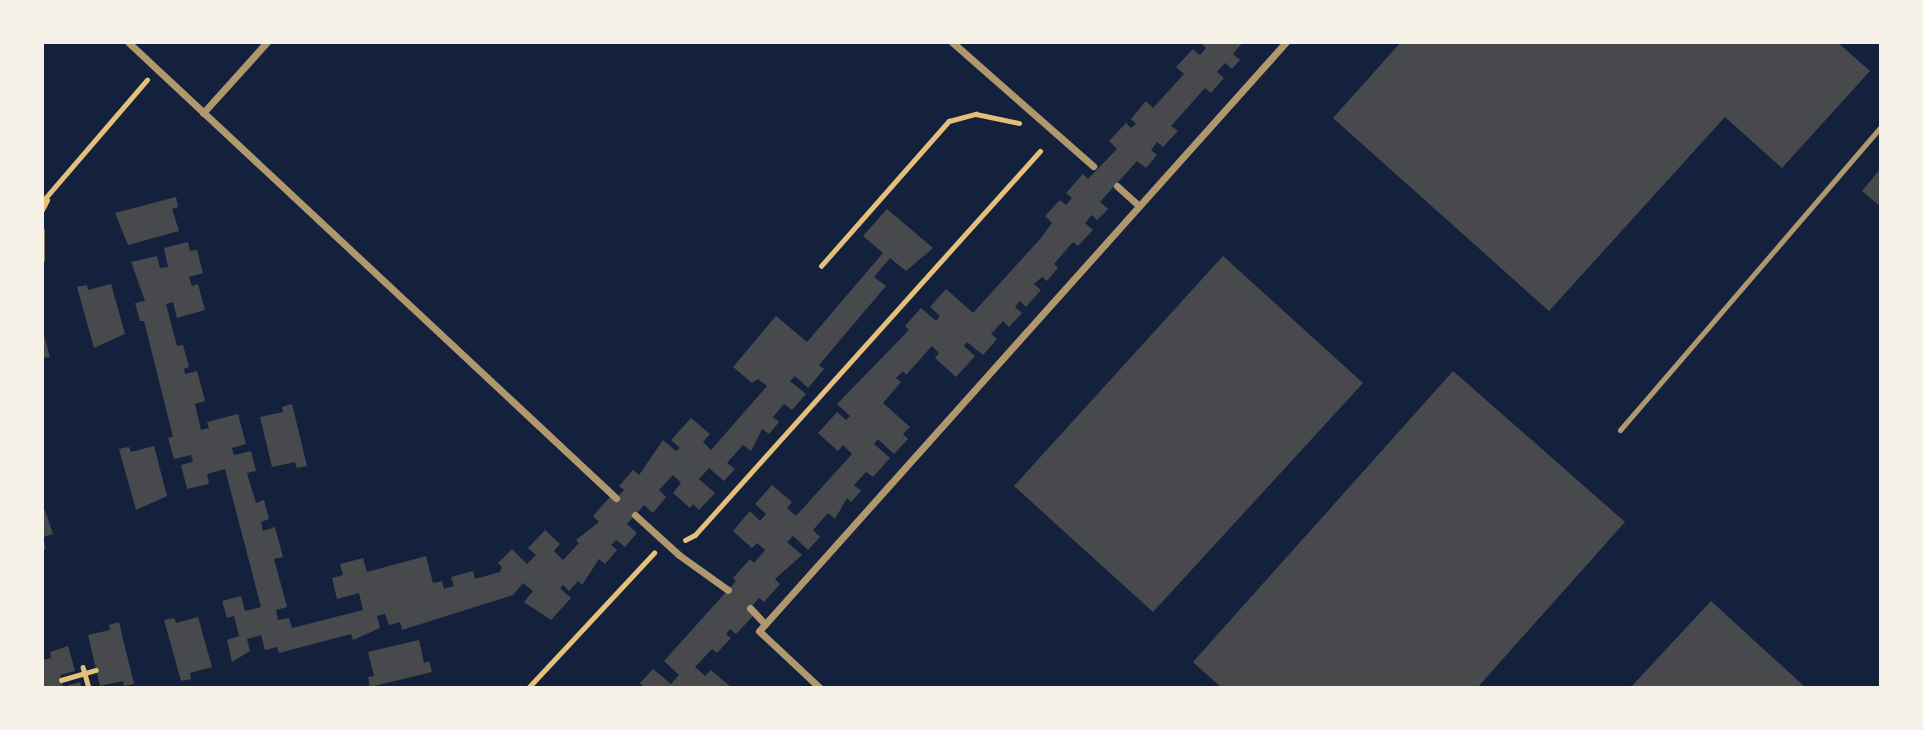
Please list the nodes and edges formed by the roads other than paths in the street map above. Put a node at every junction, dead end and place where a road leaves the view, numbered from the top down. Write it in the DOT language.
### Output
graph roads {
  1 [pos="128,42"];
  2 [pos="267,42"];
  3 [pos="952,42"];
  4 [pos="1286,42"];
  5 [pos="203,113"];
  6 [pos="1881,127"];
  7 [pos="1093,166"];
  8 [pos="1116,186"];
  9 [pos="1138,205"];
  10 [pos="1620,430"];
  11 [pos="616,498"];
  12 [pos="635,515"];
  13 [pos="728,590"];
  14 [pos="750,608"];
  15 [pos="762,627"];
  16 [pos="820,688"];
  1 -- 5 [label="street"];
  2 -- 5 [label="street"];
  3 -- 7 [label="street"];
  4 -- 9 [label="street"];
  5 -- 11 [label="street"];
  6 -- 10 [label="lane"];
  8 -- 9 [label="street"];
  9 -- 15 [label="street"];
  12 -- 13 [label="street"];
  14 -- 15 [label="street"];
  15 -- 16 [label="street"];
}
